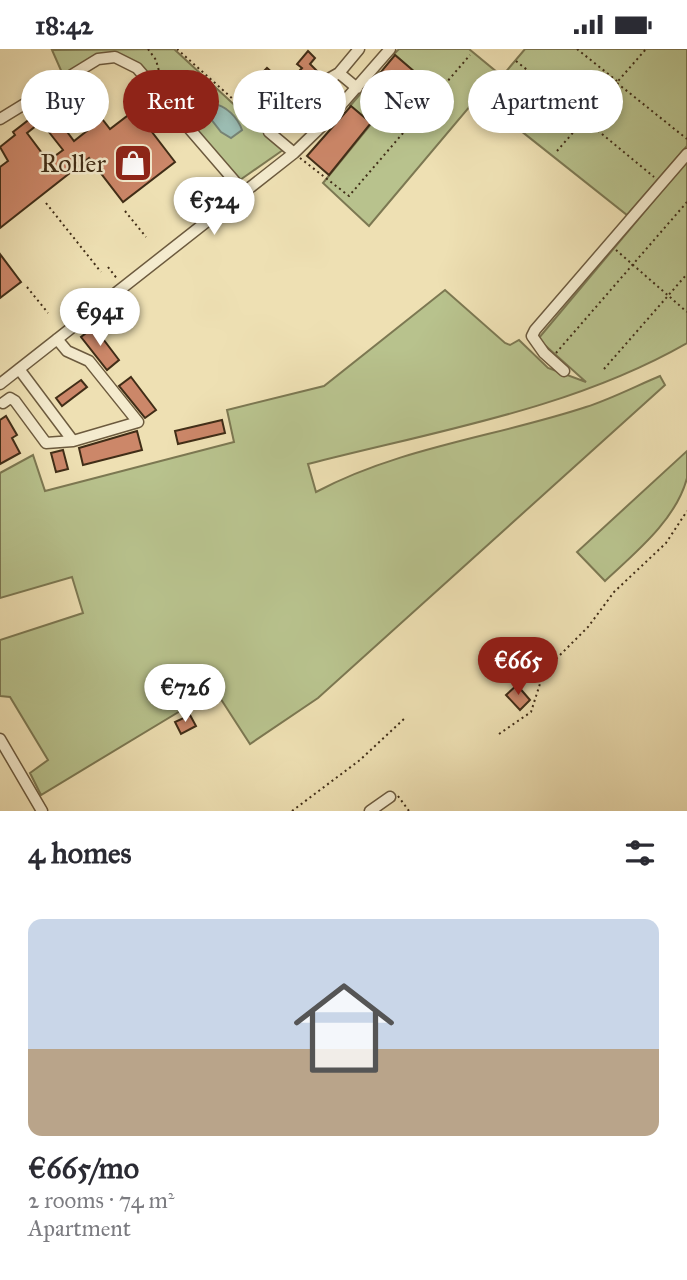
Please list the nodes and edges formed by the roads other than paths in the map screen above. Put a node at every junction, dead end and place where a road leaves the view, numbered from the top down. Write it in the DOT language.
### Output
graph roads {
  1 [pos="359,49"];
  2 [pos="390,49"];
  3 [pos="342,70"];
  4 [pos="346,79"];
  5 [pos="357,88"];
  6 [pos="0,119"];
  7 [pos="271,133"];
  8 [pos="294,153"];
  9 [pos="687,153"];
  10 [pos="244,192"];
  11 [pos="57,339"];
  12 [pos="19,369"];
  13 [pos="564,371"];
  14 [pos="0,384"];
  15 [pos="3,403"];
  16 [pos="73,441"];
  17 [pos="0,739"];
  18 [pos="394,794"];
  19 [pos="42,811"];
  20 [pos="370,811"];
  1 -- 3 [label="street"];
  2 -- 5 [label="street"];
  4 -- 5 [label="street"];
  5 -- 8 [label="street"];
  6 -- 10 [label="street"];
  7 -- 8 [label="street"];
  8 -- 10 [label="street"];
  9 -- 13 [label="street"];
  10 -- 11 [label="street"];
  11 -- 12 [label="street"];
  11 -- 16 [label="street"];
  12 -- 14 [label="street"];
  12 -- 16 [label="street"];
  15 -- 16 [label="street"];
  17 -- 19 [label="street"];
  18 -- 20 [label="street"];
}
